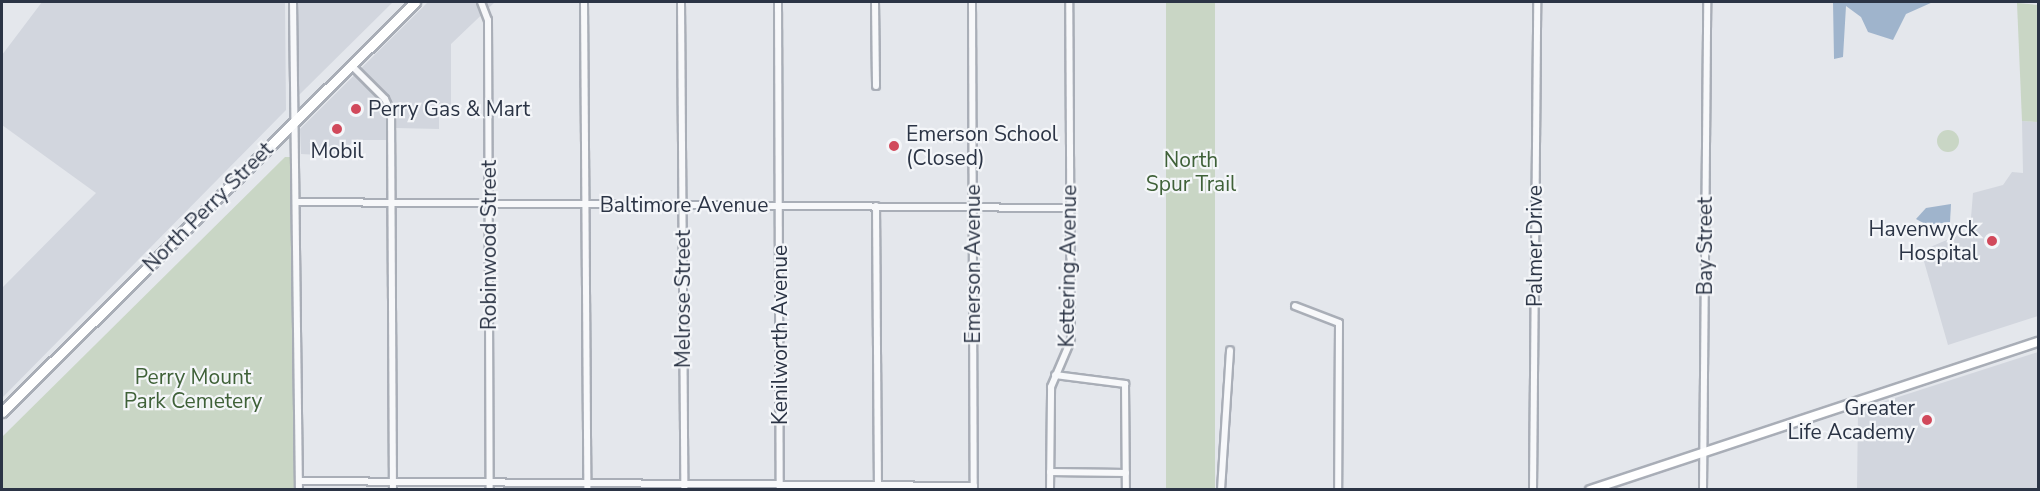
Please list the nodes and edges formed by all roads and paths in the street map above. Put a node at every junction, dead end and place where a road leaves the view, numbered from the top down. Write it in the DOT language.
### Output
graph roads {
  1 [pos="293,2"];
  2 [pos="415,2"];
  3 [pos="481,2"];
  4 [pos="584,2"];
  5 [pos="681,2"];
  6 [pos="778,2"];
  7 [pos="875,2"];
  8 [pos="972,2"];
  9 [pos="1069,2"];
  10 [pos="1537,2"];
  11 [pos="1707,2"];
  12 [pos="351,65"];
  13 [pos="876,86"];
  14 [pos="293,123"];
  15 [pos="298,202"];
  16 [pos="392,202"];
  17 [pos="489,203"];
  18 [pos="585,204"];
  19 [pos="682,205"];
  20 [pos="779,205"];
  21 [pos="876,206"];
  22 [pos="973,207"];
  23 [pos="1070,208"];
  24 [pos="1295,306"];
  25 [pos="2038,342"];
  26 [pos="1230,350"];
  27 [pos="1055,375"];
  28 [pos="2,412"];
  29 [pos="1704,451"];
  30 [pos="1050,472"];
  31 [pos="1126,473"];
  32 [pos="299,481"];
  33 [pos="393,481"];
  34 [pos="490,486"];
  35 [pos="587,486"];
  36 [pos="684,487"];
  37 [pos="780,487"];
  38 [pos="878,488"];
  39 [pos="974,488"];
  40 [pos="299,489"];
  41 [pos="393,489"];
  42 [pos="1050,489"];
  43 [pos="1126,489"];
  44 [pos="1221,489"];
  45 [pos="1338,489"];
  46 [pos="1533,489"];
  47 [pos="1590,489"];
  48 [pos="1703,489"];
  1 -- 14 [label="street"];
  2 -- 12 [label="main road, North Perry Street"];
  3 -- 17 [label="street, Robinwood Street"];
  4 -- 18 [label="street"];
  5 -- 19 [label="street, Melrose Street"];
  6 -- 20 [label="street, Kenilworth Avenue"];
  7 -- 13 [label="street"];
  8 -- 22 [label="street, Emerson Avenue"];
  9 -- 23 [label="street, Kettering Avenue"];
  10 -- 46 [label="street, Palmer Drive"];
  11 -- 29 [label="street, Bay Street"];
  12 -- 14 [label="main road, North Perry Street"];
  12 -- 16 [label="street"];
  14 -- 15 [label="street"];
  14 -- 28 [label="main road, North Perry Street"];
  15 -- 16 [label="street, Baltimore Avenue"];
  15 -- 32 [label="street"];
  16 -- 17 [label="street, Baltimore Avenue"];
  16 -- 33 [label="street"];
  17 -- 18 [label="street, Baltimore Avenue"];
  17 -- 34 [label="street, Robinwood Street"];
  18 -- 19 [label="street, Baltimore Avenue"];
  18 -- 35 [label="street"];
  19 -- 20 [label="street, Baltimore Avenue"];
  19 -- 36 [label="street, Melrose Street"];
  20 -- 21 [label="street, Baltimore Avenue"];
  20 -- 37 [label="street, Kenilworth Avenue"];
  21 -- 22 [label="street, Baltimore Avenue"];
  21 -- 38 [label="street"];
  22 -- 23 [label="street, Baltimore Avenue"];
  22 -- 39 [label="street, Emerson Avenue"];
  23 -- 27 [label="street, Kettering Avenue"];
  24 -- 45 [label="street"];
  25 -- 29 [label="main road"];
  26 -- 44 [label="street"];
  27 -- 30 [label="street, Kettering Avenue"];
  27 -- 31 [label="street"];
  29 -- 47 [label="main road"];
  29 -- 48 [label="street, Bay Street"];
  30 -- 31 [label="street"];
  30 -- 42 [label="street, Kettering Avenue"];
  31 -- 43 [label="street"];
  32 -- 33 [label="street"];
  32 -- 40 [label="street"];
  33 -- 34 [label="street"];
  33 -- 41 [label="street"];
  34 -- 35 [label="street"];
  35 -- 36 [label="street"];
  36 -- 37 [label="street"];
  37 -- 38 [label="street"];
  38 -- 39 [label="street"];
}
